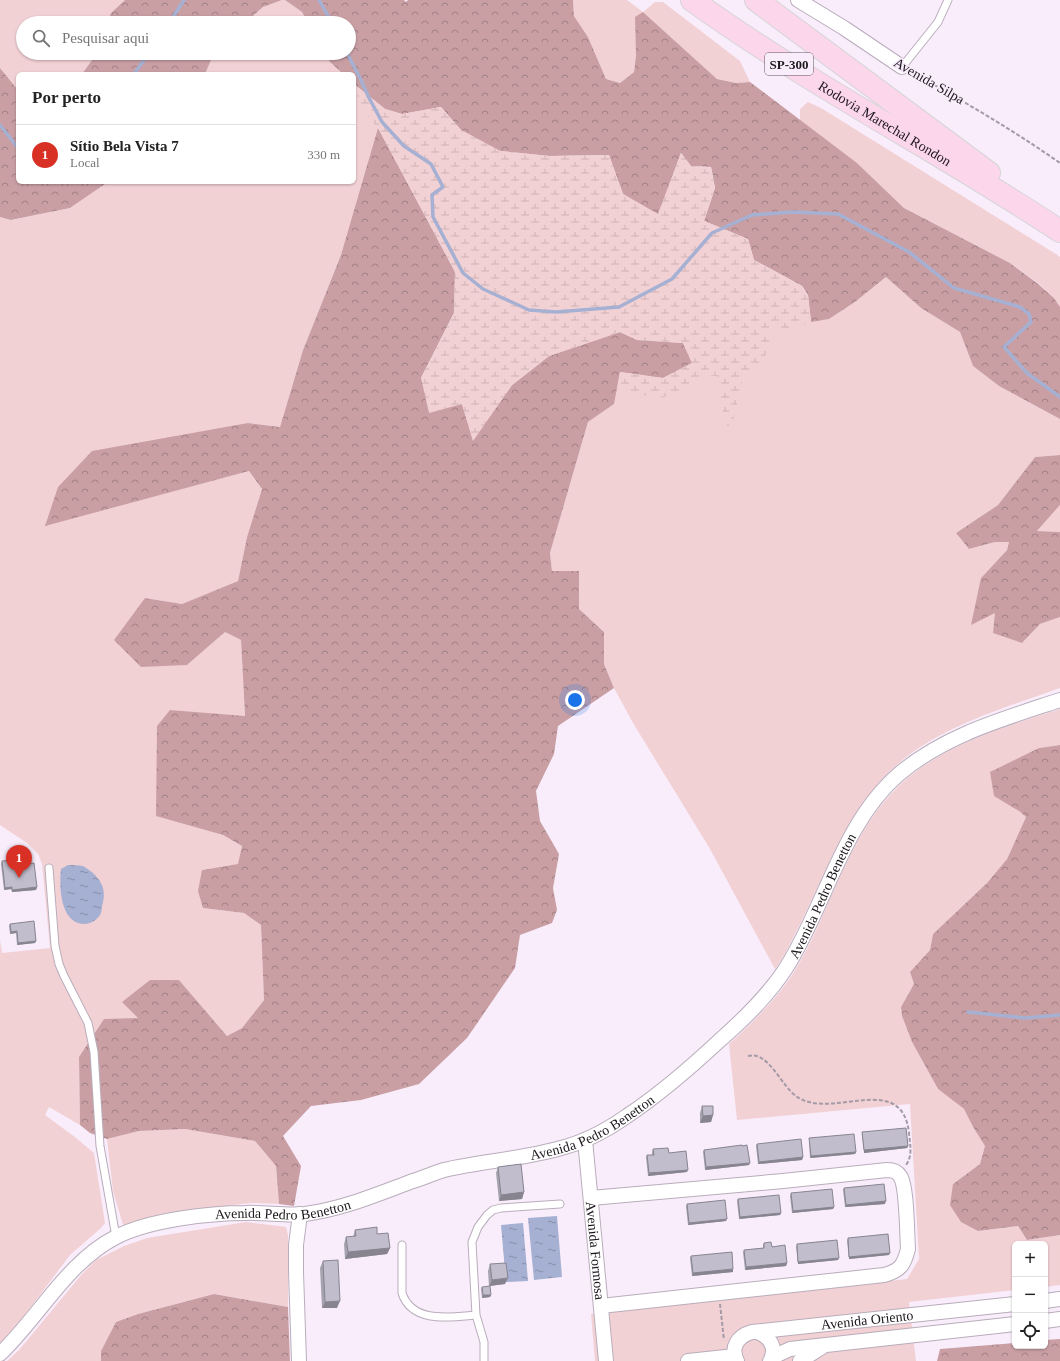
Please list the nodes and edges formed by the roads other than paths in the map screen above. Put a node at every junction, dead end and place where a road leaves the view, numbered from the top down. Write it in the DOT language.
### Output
graph roads {
  1 [pos="692,0"];
  2 [pos="756,0"];
  3 [pos="798,0"];
  4 [pos="948,0"];
  5 [pos="902,67"];
  6 [pos="1050,226"];
  7 [pos="1060,700"];
  8 [pos="49,868"];
  9 [pos="585,1140"];
  10 [pos="591,1198"];
  11 [pos="560,1204"];
  12 [pos="300,1214"];
  13 [pos="116,1237"];
  14 [pos="402,1245"];
  15 [pos="1060,1299"];
  16 [pos="1048,1301"];
  17 [pos="1012,1304"];
  18 [pos="601,1306"];
  19 [pos="476,1315"];
  20 [pos="1060,1319"];
  21 [pos="1048,1321"];
  22 [pos="1012,1324"];
  23 [pos="757,1332"];
  24 [pos="826,1344"];
  25 [pos="0,1354"];
  26 [pos="734,1359"];
  27 [pos="771,1360"];
  28 [pos="299,1361"];
  29 [pos="484,1361"];
  30 [pos="606,1361"];
  31 [pos="688,1361"];
  32 [pos="800,1361"];
  1 -- 6 [label="main road, Rodovia Marechal Rondon / SP-300"];
  2 -- 6 [label="main road"];
  3 -- 5 [label="street, Avenida Silpa"];
  4 -- 5 [label="lane"];
  7 -- 9 [label="street, Avenida Pedro Benetton"];
  8 -- 13 [label="lane"];
  9 -- 10 [label="street, Avenida Formosa"];
  9 -- 12 [label="street, Avenida Pedro Benetton"];
  10 -- 18 [label="street, Avenida Formosa"];
  10 -- 18 [label="street"];
  11 -- 19 [label="lane"];
  12 -- 13 [label="street, Avenida Pedro Benetton"];
  12 -- 28 [label="street"];
  13 -- 25 [label="street, Avenida Pedro Benetton"];
  14 -- 19 [label="lane"];
  15 -- 16 [label="street"];
  17 -- 23 [label="street, Avenida Oriento"];
  18 -- 30 [label="street, Avenida Formosa"];
  19 -- 29 [label="lane"];
  20 -- 21 [label="street"];
  22 -- 24 [label="street, Avenida Oriento"];
  23 -- 26 [label="street, Avenida Oriento"];
  23 -- 27 [label="street"];
  24 -- 27 [label="street, Avenida Oriento"];
  24 -- 32 [label="street, Avenida Oriento"];
  26 -- 31 [label="street"];
}
